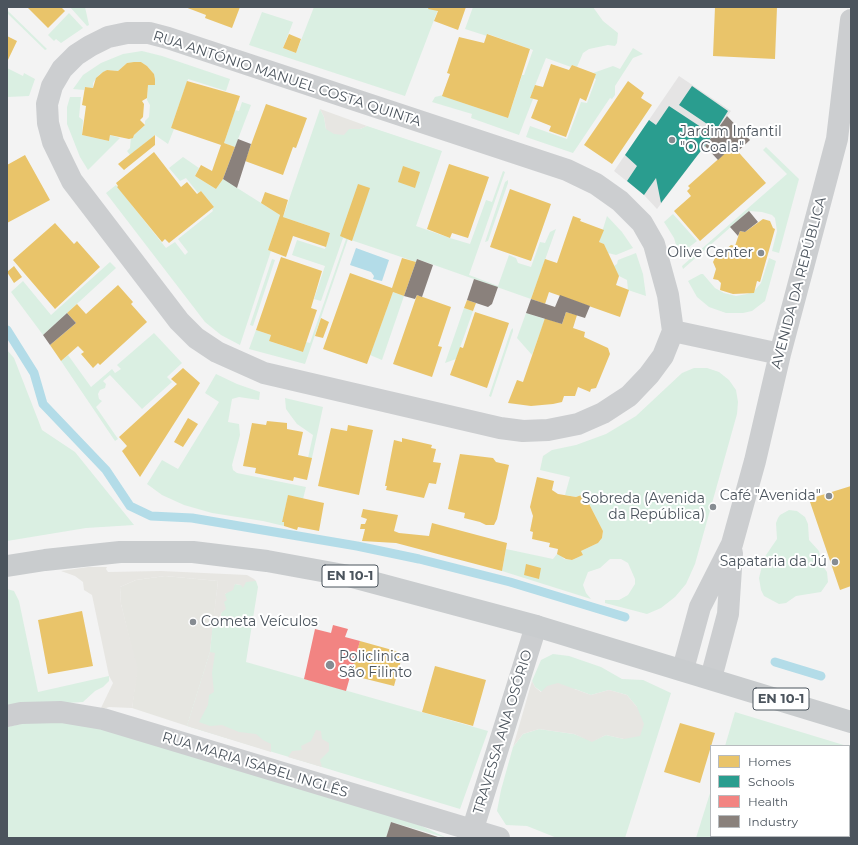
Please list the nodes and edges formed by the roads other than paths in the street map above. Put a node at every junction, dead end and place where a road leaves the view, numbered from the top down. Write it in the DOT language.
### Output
graph roads {
  1 [pos="851,20"];
  2 [pos="846,116"];
  3 [pos="673,331"];
  4 [pos="780,354"];
  5 [pos="732,544"];
  6 [pos="7,566"];
  7 [pos="536,626"];
  8 [pos="683,669"];
  9 [pos="711,678"];
  10 [pos="7,716"];
  11 [pos="851,722"];
  12 [pos="472,834"];
  13 [pos="499,838"];
  1 -- 2 [label="street, AVENIDA DA REPÚBLICA"];
  2 -- 4 [label="street, AVENIDA DA REPÚBLICA"];
  3 -- 3 [label="street, RUA ANTÓNIO MANUEL COSTA QUINTA"];
  3 -- 4 [label="street"];
  4 -- 5 [label="street, AVENIDA DA REPÚBLICA"];
  5 -- 8 [label="street, AVENIDA DA REPÚBLICA"];
  5 -- 9 [label="street, AVENIDA DA REPÚBLICA"];
  6 -- 7 [label="main road, EN 10-1"];
  7 -- 8 [label="main road, EN 10-1"];
  7 -- 12 [label="street, TRAVESSA ANA OSÓRIO"];
  8 -- 9 [label="main road, EN 10-1"];
  9 -- 11 [label="main road, EN 10-1"];
  10 -- 12 [label="street, RUA MARIA ISABEL INGLÊS"];
  12 -- 13 [label="street, RUA MARIA ISABEL INGLÊS"];
}
